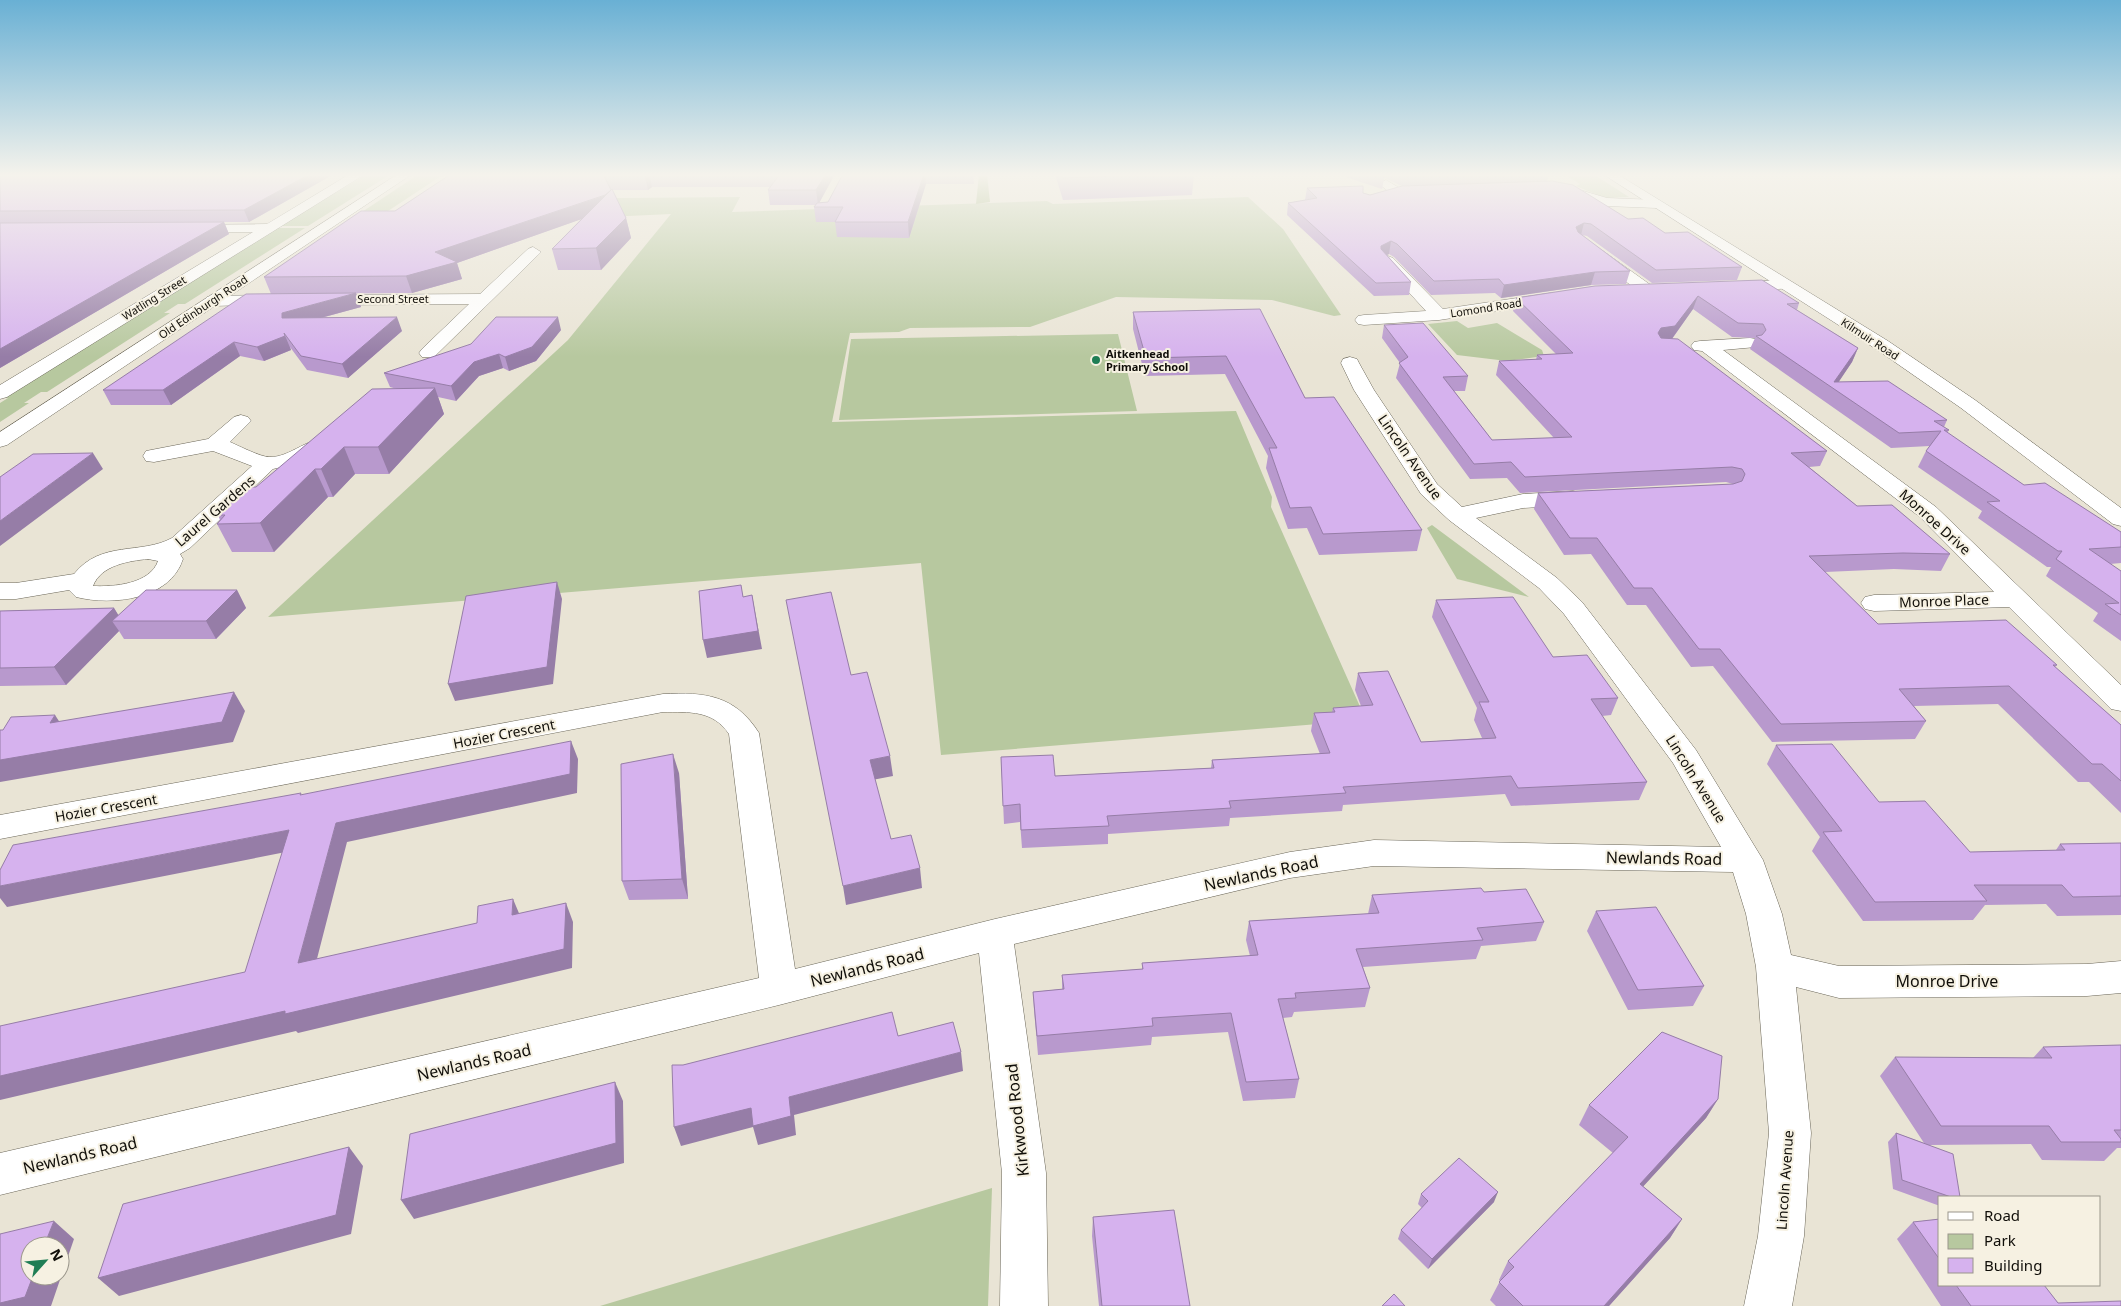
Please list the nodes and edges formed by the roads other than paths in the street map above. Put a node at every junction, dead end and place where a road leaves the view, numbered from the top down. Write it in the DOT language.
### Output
graph roads {
  1 [pos="258,235"];
  2 [pos="313,235"];
  3 [pos="1706,235"];
  4 [pos="1588,246"];
  5 [pos="532,252"];
  6 [pos="1388,261"];
  7 [pos="1787,286"];
  8 [pos="1721,287"];
  9 [pos="1664,288"];
  10 [pos="1646,289"];
  11 [pos="1620,290"];
  12 [pos="1570,295"];
  13 [pos="484,298"];
  14 [pos="213,301"];
  15 [pos="1439,315"];
  16 [pos="1364,320"];
  17 [pos="1750,344"];
  18 [pos="1706,346"];
  19 [pos="1681,347"];
  20 [pos="428,353"];
  21 [pos="1350,363"];
  22 [pos="0,392"];
  23 [pos="241,421"];
  24 [pos="344,431"];
  25 [pos="2,438"];
  26 [pos="215,444"];
  27 [pos="154,456"];
  28 [pos="264,465"];
  29 [pos="1598,497"];
  30 [pos="1457,515"];
  31 [pos="2121,519"];
  32 [pos="163,553"];
  33 [pos="82,580"];
  34 [pos="0,591"];
  35 [pos="2014,599"];
  36 [pos="1874,603"];
  37 [pos="2121,702"];
  38 [pos="0,828"];
  39 [pos="1746,860"];
  40 [pos="994,934"];
  41 [pos="1775,967"];
  42 [pos="2121,977"];
  43 [pos="780,989"];
  44 [pos="0,1174"];
  45 [pos="1024,1306"];
  46 [pos="1768,1306"];
  1 -- 22 [label="street, Watling Street"];
  2 -- 14 [label="street, Old Edinburgh Road"];
  3 -- 7 [label="street, Kilmuir Road"];
  4 -- 10 [label="street"];
  5 -- 13 [label="street"];
  6 -- 15 [label="street"];
  7 -- 8 [label="street"];
  7 -- 31 [label="street, Kilmuir Road"];
  9 -- 10 [label="street"];
  10 -- 11 [label="street"];
  12 -- 15 [label="street, Lomond Road"];
  13 -- 14 [label="street, Second Street"];
  13 -- 20 [label="street"];
  14 -- 25 [label="street, Old Edinburgh Road"];
  15 -- 16 [label="street, Lomond Road"];
  17 -- 18 [label="street"];
  18 -- 19 [label="street"];
  18 -- 35 [label="street, Monroe Drive"];
  21 -- 30 [label="street, Lincoln Avenue"];
  23 -- 26 [label="street"];
  24 -- 28 [label="street, Laurel Gardens"];
  26 -- 27 [label="street"];
  26 -- 28 [label="street, Laurel Gardens"];
  28 -- 32 [label="street, Laurel Gardens"];
  29 -- 30 [label="street"];
  30 -- 39 [label="street, Lincoln Avenue"];
  32 -- 33 [label="street, Laurel Gardens"];
  32 -- 33 [label="street, Laurel Gardens"];
  33 -- 34 [label="street, Laurel Gardens"];
  35 -- 36 [label="street, Monroe Place"];
  35 -- 37 [label="street, Monroe Drive"];
  38 -- 43 [label="street, Hozier Crescent"];
  39 -- 40 [label="street, Newlands Road"];
  39 -- 41 [label="street, Lincoln Avenue"];
  40 -- 43 [label="street, Newlands Road"];
  40 -- 45 [label="street, Kirkwood Road"];
  41 -- 42 [label="street, Monroe Drive"];
  41 -- 46 [label="street, Lincoln Avenue"];
  43 -- 44 [label="street, Newlands Road"];
}
